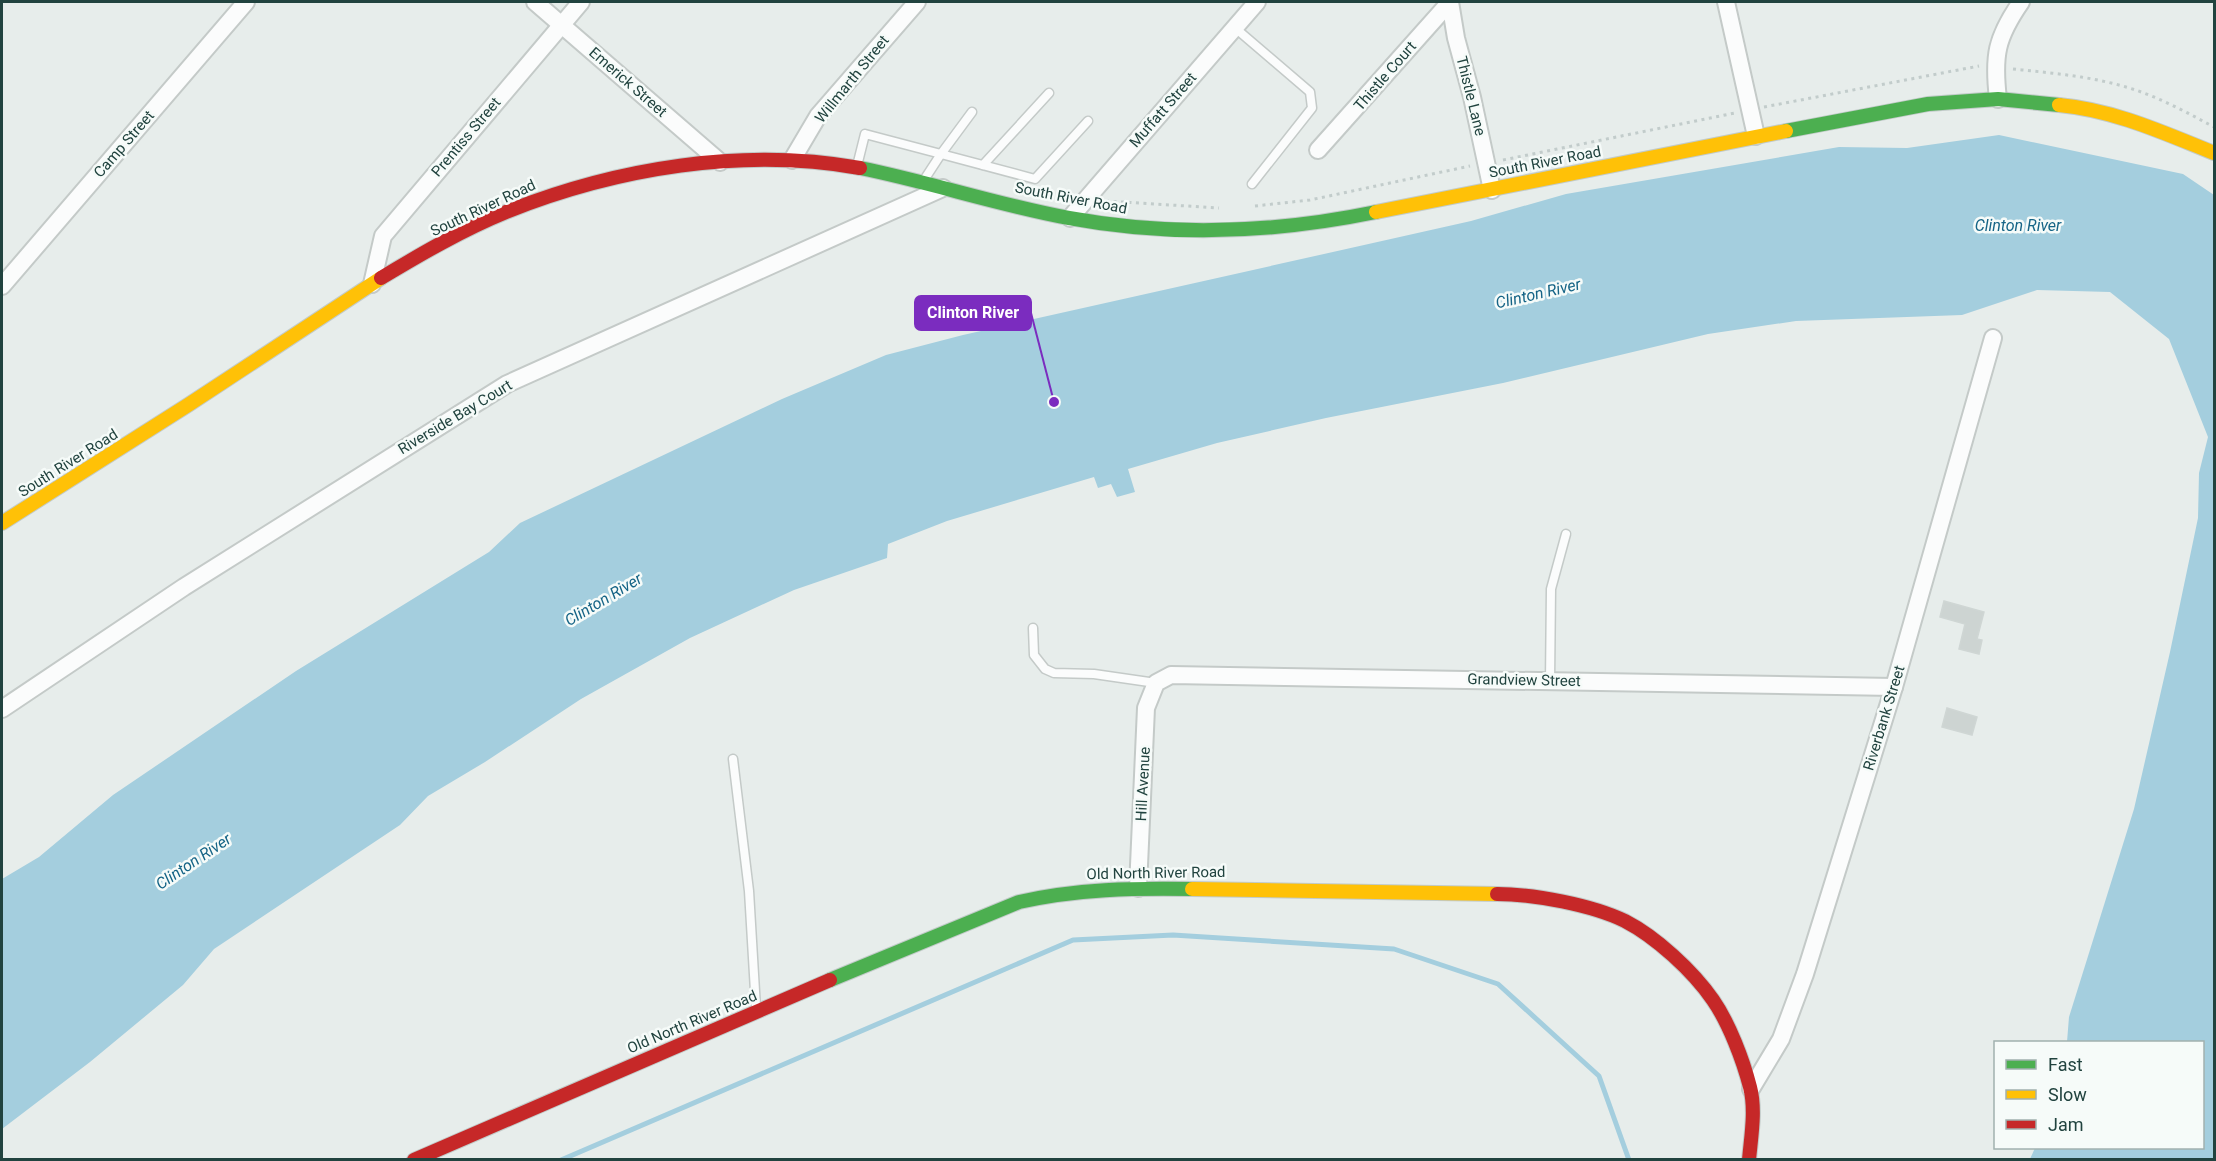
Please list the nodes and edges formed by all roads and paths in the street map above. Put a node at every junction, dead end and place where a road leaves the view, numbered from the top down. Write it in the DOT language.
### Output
graph roads {
  1 [pos="246,2"];
  2 [pos="535,2"];
  3 [pos="581,2"];
  4 [pos="916,2"];
  5 [pos="1257,2"];
  6 [pos="1450,2"];
  7 [pos="1725,2"];
  8 [pos="2021,2"];
  9 [pos="561,24"];
  10 [pos="1234,27"];
  11 [pos="1049,93"];
  12 [pos="1998,99"];
  13 [pos="972,112"];
  14 [pos="1088,121"];
  15 [pos="1756,136"];
  16 [pos="1318,150"];
  17 [pos="2214,153"];
  18 [pos="941,154"];
  19 [pos="792,160"];
  20 [pos="720,162"];
  21 [pos="983,165"];
  22 [pos="856,168"];
  23 [pos="922,183"];
  24 [pos="1252,184"];
  25 [pos="943,188"];
  26 [pos="1492,190"];
  27 [pos="1070,218"];
  28 [pos="372,284"];
  29 [pos="2,286"];
  30 [pos="1993,338"];
  31 [pos="2,523"];
  32 [pos="1566,534"];
  33 [pos="1033,628"];
  34 [pos="1550,681"];
  35 [pos="1156,683"];
  36 [pos="1894,687"];
  37 [pos="2,709"];
  38 [pos="733,759"];
  39 [pos="1138,888"];
  40 [pos="756,1011"];
  41 [pos="1751,1089"];
  42 [pos="414,1160"];
  43 [pos="1749,1160"];
  1 -- 29 [label="street, Camp Street"];
  2 -- 9 [label="street, Emerick Street"];
  3 -- 9 [label="street, Prentiss Street"];
  4 -- 19 [label="street, Willmarth Street"];
  5 -- 10 [label="street, Muffatt Street"];
  6 -- 16 [label="street, Thistle Court"];
  6 -- 26 [label="street, Thistle Lane"];
  7 -- 15 [label="street"];
  8 -- 12 [label="street"];
  9 -- 20 [label="street, Emerick Street"];
  9 -- 28 [label="street, Prentiss Street"];
  10 -- 24 [label="lane"];
  10 -- 27 [label="street, Muffatt Street"];
  11 -- 21 [label="lane"];
  12 -- 15 [label="street, South River Road"];
  12 -- 17 [label="street, South River Road"];
  13 -- 18 [label="lane"];
  14 -- 21 [label="lane"];
  15 -- 26 [label="street, South River Road"];
  18 -- 21 [label="lane"];
  18 -- 22 [label="lane"];
  18 -- 23 [label="lane"];
  19 -- 20 [label="street, South River Road"];
  19 -- 22 [label="street, South River Road"];
  20 -- 28 [label="street, South River Road"];
  22 -- 23 [label="street, South River Road"];
  23 -- 25 [label="street, South River Road"];
  25 -- 27 [label="street, South River Road"];
  25 -- 37 [label="street, Riverside Bay Court"];
  26 -- 27 [label="street, South River Road"];
  28 -- 31 [label="street, South River Road"];
  30 -- 36 [label="street, Riverbank Street"];
  32 -- 34 [label="lane"];
  33 -- 35 [label="lane"];
  34 -- 35 [label="street, Grandview Street"];
  34 -- 36 [label="street, Grandview Street"];
  35 -- 39 [label="street, Hill Avenue"];
  36 -- 41 [label="street, Riverbank Street"];
  38 -- 40 [label="lane"];
  39 -- 40 [label="street, Old North River Road"];
  39 -- 41 [label="street, Old North River Road"];
  40 -- 42 [label="street, Old North River Road"];
  41 -- 43 [label="street, Old North River Road"];
}
